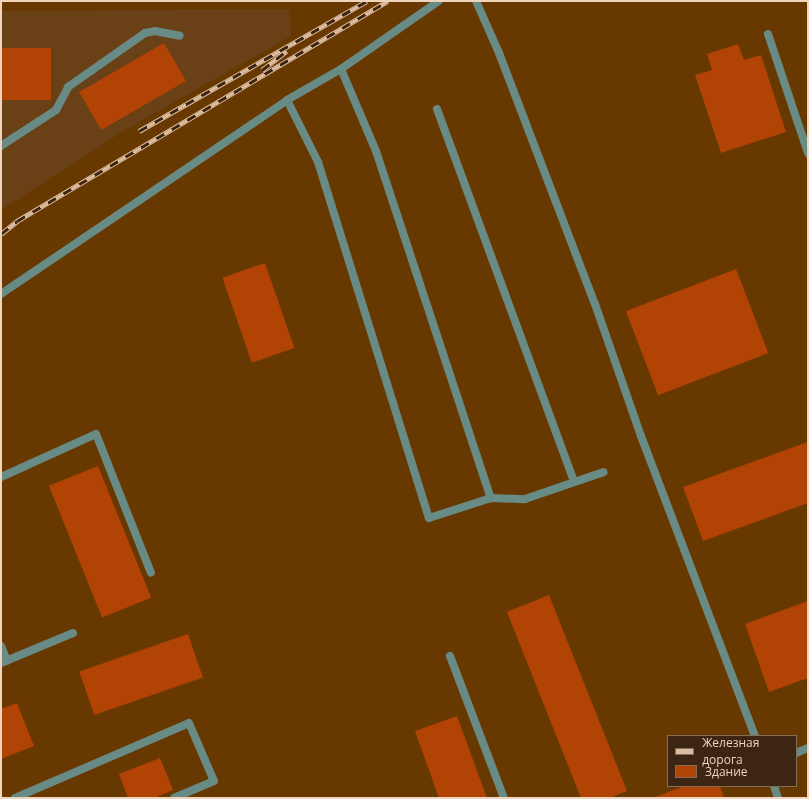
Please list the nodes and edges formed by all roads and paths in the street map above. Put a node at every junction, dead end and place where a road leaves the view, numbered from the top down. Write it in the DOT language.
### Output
graph roads {
  1 [pos="439,1"];
  2 [pos="476,1"];
  3 [pos="768,34"];
  4 [pos="180,36"];
  5 [pos="341,69"];
  6 [pos="287,100"];
  7 [pos="437,110"];
  8 [pos="1,146"];
  9 [pos="808,154"];
  10 [pos="1,294"];
  11 [pos="604,472"];
  12 [pos="1,477"];
  13 [pos="574,482"];
  14 [pos="491,498"];
  15 [pos="151,573"];
  16 [pos="73,633"];
  17 [pos="1,646"];
  18 [pos="450,656"];
  19 [pos="4,662"];
  20 [pos="755,735"];
  21 [pos="808,748"];
  22 [pos="797,753"];
  23 [pos="774,787"];
  24 [pos="15,798"];
  25 [pos="174,798"];
  26 [pos="504,798"];
  27 [pos="778,798"];
  1 -- 5 [label="lane"];
  2 -- 20 [label="lane"];
  3 -- 9 [label="lane"];
  4 -- 8 [label="lane"];
  5 -- 6 [label="lane"];
  5 -- 14 [label="lane"];
  6 -- 10 [label="lane"];
  6 -- 14 [label="lane"];
  7 -- 13 [label="lane"];
  11 -- 13 [label="lane"];
  12 -- 15 [label="lane"];
  13 -- 14 [label="lane"];
  16 -- 19 [label="lane"];
  17 -- 19 [label="lane"];
  18 -- 26 [label="lane"];
  21 -- 22 [label="lane"];
  23 -- 27 [label="lane"];
  24 -- 25 [label="lane"];
}
